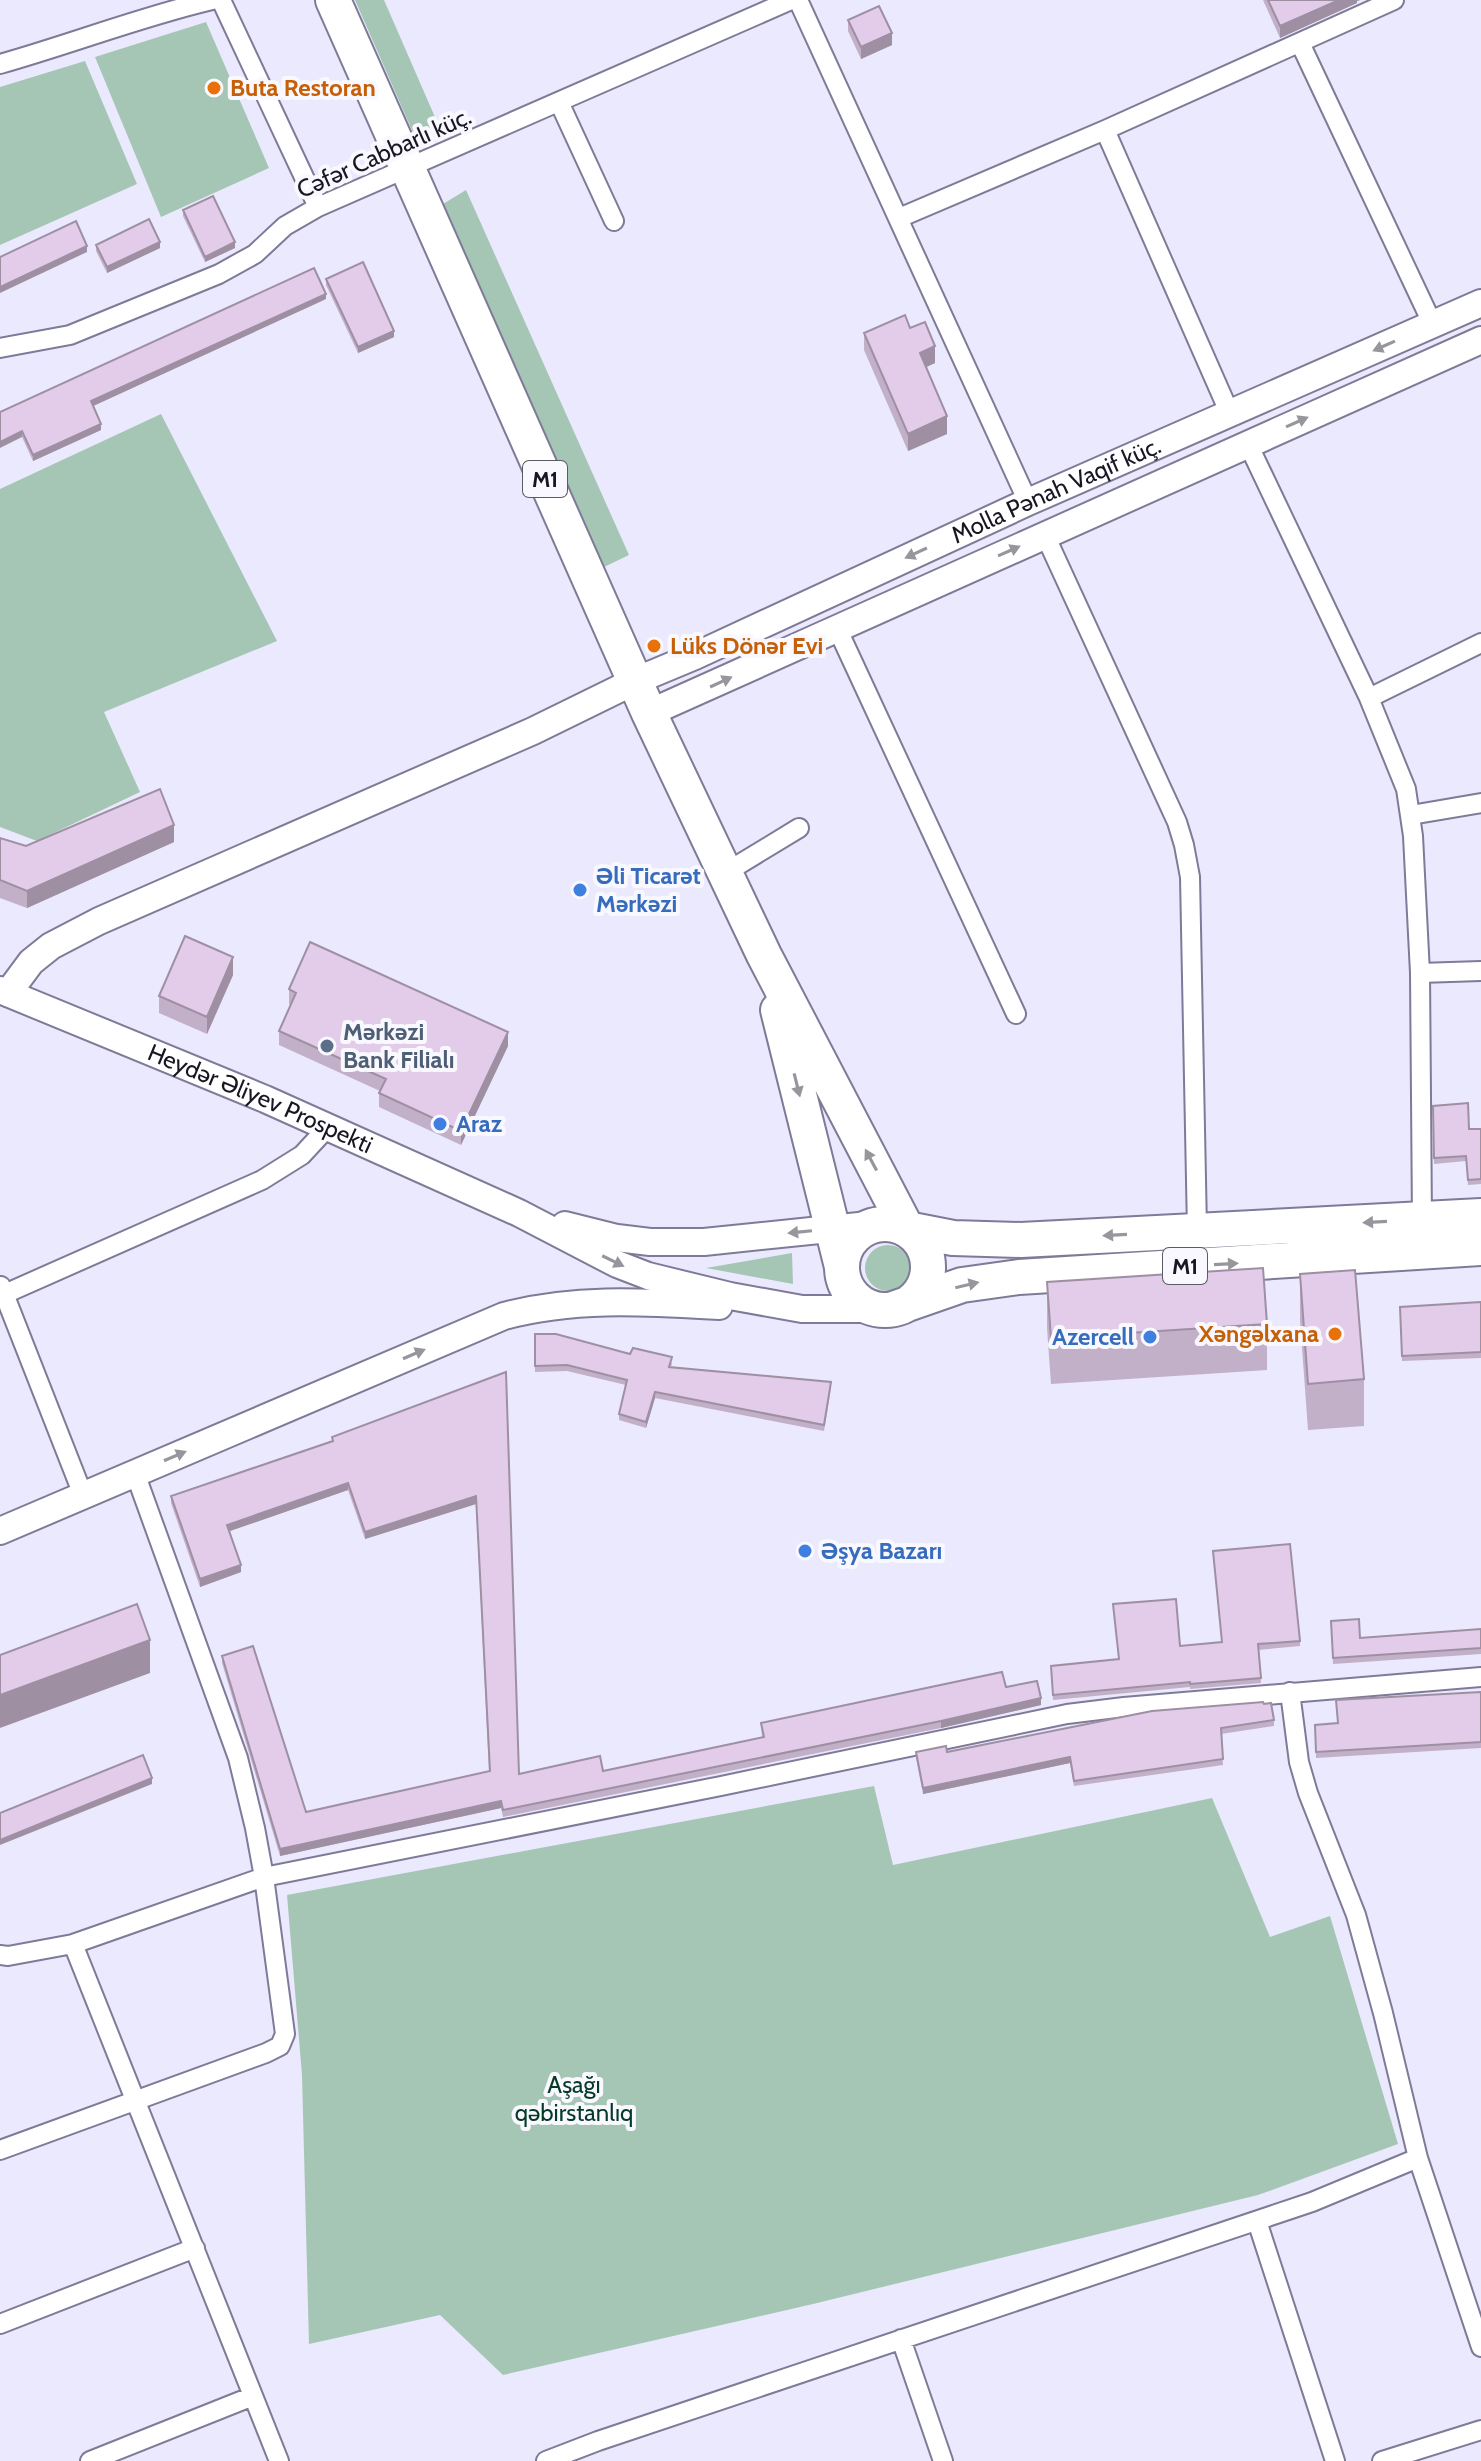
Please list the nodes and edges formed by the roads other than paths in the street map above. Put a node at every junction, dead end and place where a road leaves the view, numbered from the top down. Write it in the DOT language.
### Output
graph roads {
  1 [pos="212,0"];
  2 [pos="221,0"];
  3 [pos="333,0"];
  4 [pos="791,0"];
  5 [pos="798,0"];
  6 [pos="1394,0"];
  7 [pos="1300,43"];
  8 [pos="0,64"];
  9 [pos="559,102"];
  10 [pos="1105,130"];
  11 [pos="406,168"];
  12 [pos="318,207"];
  13 [pos="899,218"];
  14 [pos="614,221"];
  15 [pos="1481,303"];
  16 [pos="1433,325"];
  17 [pos="1481,340"];
  18 [pos="0,348"];
  19 [pos="1230,414"];
  20 [pos="1248,444"];
  21 [pos="1028,502"];
  22 [pos="1045,535"];
  23 [pos="837,628"];
  24 [pos="1481,643"];
  25 [pos="635,681"];
  26 [pos="1369,698"];
  27 [pos="649,713"];
  28 [pos="1481,803"];
  29 [pos="1411,815"];
  30 [pos="799,828"];
  31 [pos="725,873"];
  32 [pos="764,955"];
  33 [pos="1481,971"];
  34 [pos="1420,973"];
  35 [pos="4,992"];
  36 [pos="1016,1014"];
  37 [pos="327,1128"];
  38 [pos="519,1213"];
  39 [pos="1481,1216"];
  40 [pos="1422,1220"];
  41 [pos="892,1227"];
  42 [pos="834,1229"];
  43 [pos="1197,1230"];
  44 [pos="1481,1248"];
  45 [pos="842,1267"];
  46 [pos="1,1291"];
  47 [pos="802,1309"];
  48 [pos="885,1309"];
  49 [pos="135,1473"];
  50 [pos="83,1495"];
  51 [pos="0,1531"];
  52 [pos="1481,1677"];
  53 [pos="1290,1692"];
  54 [pos="264,1877"];
  55 [pos="73,1944"];
  56 [pos="0,1955"];
  57 [pos="134,2100"];
  58 [pos="0,2150"];
  59 [pos="1418,2158"];
  60 [pos="1257,2221"];
  61 [pos="195,2248"];
  62 [pos="0,2324"];
  63 [pos="901,2339"];
  64 [pos="1481,2347"];
  65 [pos="253,2396"];
  66 [pos="1481,2430"];
  67 [pos="90,2461"];
  68 [pos="279,2461"];
  69 [pos="546,2461"];
  70 [pos="943,2461"];
  71 [pos="1335,2461"];
  72 [pos="1382,2461"];
  1 -- 8 [label="street"];
  2 -- 12 [label="street"];
  3 -- 11 [label="highway, M1"];
  4 -- 9 [label="street, Cəfər Cabbarlı küç."];
  5 -- 13 [label="street"];
  6 -- 7 [label="street"];
  7 -- 10 [label="street"];
  7 -- 16 [label="street"];
  9 -- 11 [label="street, Cəfər Cabbarlı küç."];
  9 -- 14 [label="street"];
  10 -- 13 [label="street"];
  10 -- 19 [label="street"];
  11 -- 12 [label="street, Cəfər Cabbarlı küç."];
  11 -- 25 [label="highway, M1"];
  12 -- 18 [label="street, Cəfər Cabbarlı küç."];
  13 -- 21 [label="street"];
  15 -- 16 [label="street, Molla Pənah Vaqif küç."];
  16 -- 19 [label="street, Molla Pənah Vaqif küç., one-way"];
  20 -- 17 [label="street, Molla Pənah Vaqif küç., one-way"];
  19 -- 21 [label="street, Molla Pənah Vaqif küç."];
  20 -- 22 [label="street, Molla Pənah Vaqif küç."];
  20 -- 26 [label="street"];
  21 -- 25 [label="street, Molla Pənah Vaqif küç., one-way"];
  23 -- 22 [label="street, Molla Pənah Vaqif küç., one-way"];
  22 -- 43 [label="street"];
  27 -- 23 [label="street, Molla Pənah Vaqif küç., one-way"];
  23 -- 36 [label="street"];
  24 -- 26 [label="street"];
  25 -- 27 [label="highway, M1"];
  25 -- 35 [label="street, Molla Pənah Vaqif küç."];
  26 -- 29 [label="street"];
  27 -- 31 [label="highway, M1"];
  28 -- 29 [label="street"];
  29 -- 34 [label="street"];
  30 -- 31 [label="street"];
  31 -- 32 [label="highway, M1"];
  41 -- 32 [label="highway, one-way"];
  32 -- 42 [label="highway, one-way"];
  33 -- 34 [label="street"];
  34 -- 40 [label="street"];
  35 -- 37 [label="street, Heydər Əliyev Prospekti"];
  37 -- 38 [label="street, Heydər Əliyev Prospekti"];
  37 -- 46 [label="street"];
  42 -- 38 [label="street, Heydər Əliyev Prospekti, one-way"];
  38 -- 47 [label="street, Heydər Əliyev Prospekti, one-way"];
  39 -- 40 [label="highway, Heydər Əliyev Prospekti / M1"];
  40 -- 43 [label="highway, Heydər Əliyev Prospekti / M1, one-way"];
  41 -- 42 [label="street, Heydər Əliyev Prospekti"];
  43 -- 41 [label="highway, Heydər Əliyev Prospekti / M1, one-way"];
  41 -- 45 [label="highway"];
  41 -- 48 [label="highway"];
  42 -- 45 [label="highway"];
  48 -- 44 [label="highway, Heydər Əliyev Prospekti / M1, one-way"];
  45 -- 48 [label="highway"];
  46 -- 50 [label="street"];
  47 -- 48 [label="street, Heydər Əliyev Prospekti"];
  49 -- 47 [label="street, one-way"];
  49 -- 50 [label="street"];
  49 -- 54 [label="street"];
  50 -- 51 [label="street"];
  52 -- 53 [label="street"];
  53 -- 54 [label="street"];
  53 -- 59 [label="street"];
  54 -- 55 [label="street"];
  54 -- 57 [label="street"];
  55 -- 56 [label="street"];
  55 -- 57 [label="street"];
  57 -- 58 [label="street"];
  57 -- 61 [label="street"];
  59 -- 60 [label="street"];
  59 -- 64 [label="street"];
  60 -- 63 [label="street"];
  60 -- 71 [label="street"];
  61 -- 62 [label="street"];
  61 -- 65 [label="street"];
  63 -- 69 [label="street"];
  63 -- 70 [label="street"];
  65 -- 67 [label="street"];
  65 -- 68 [label="street"];
  66 -- 72 [label="street"];
}
